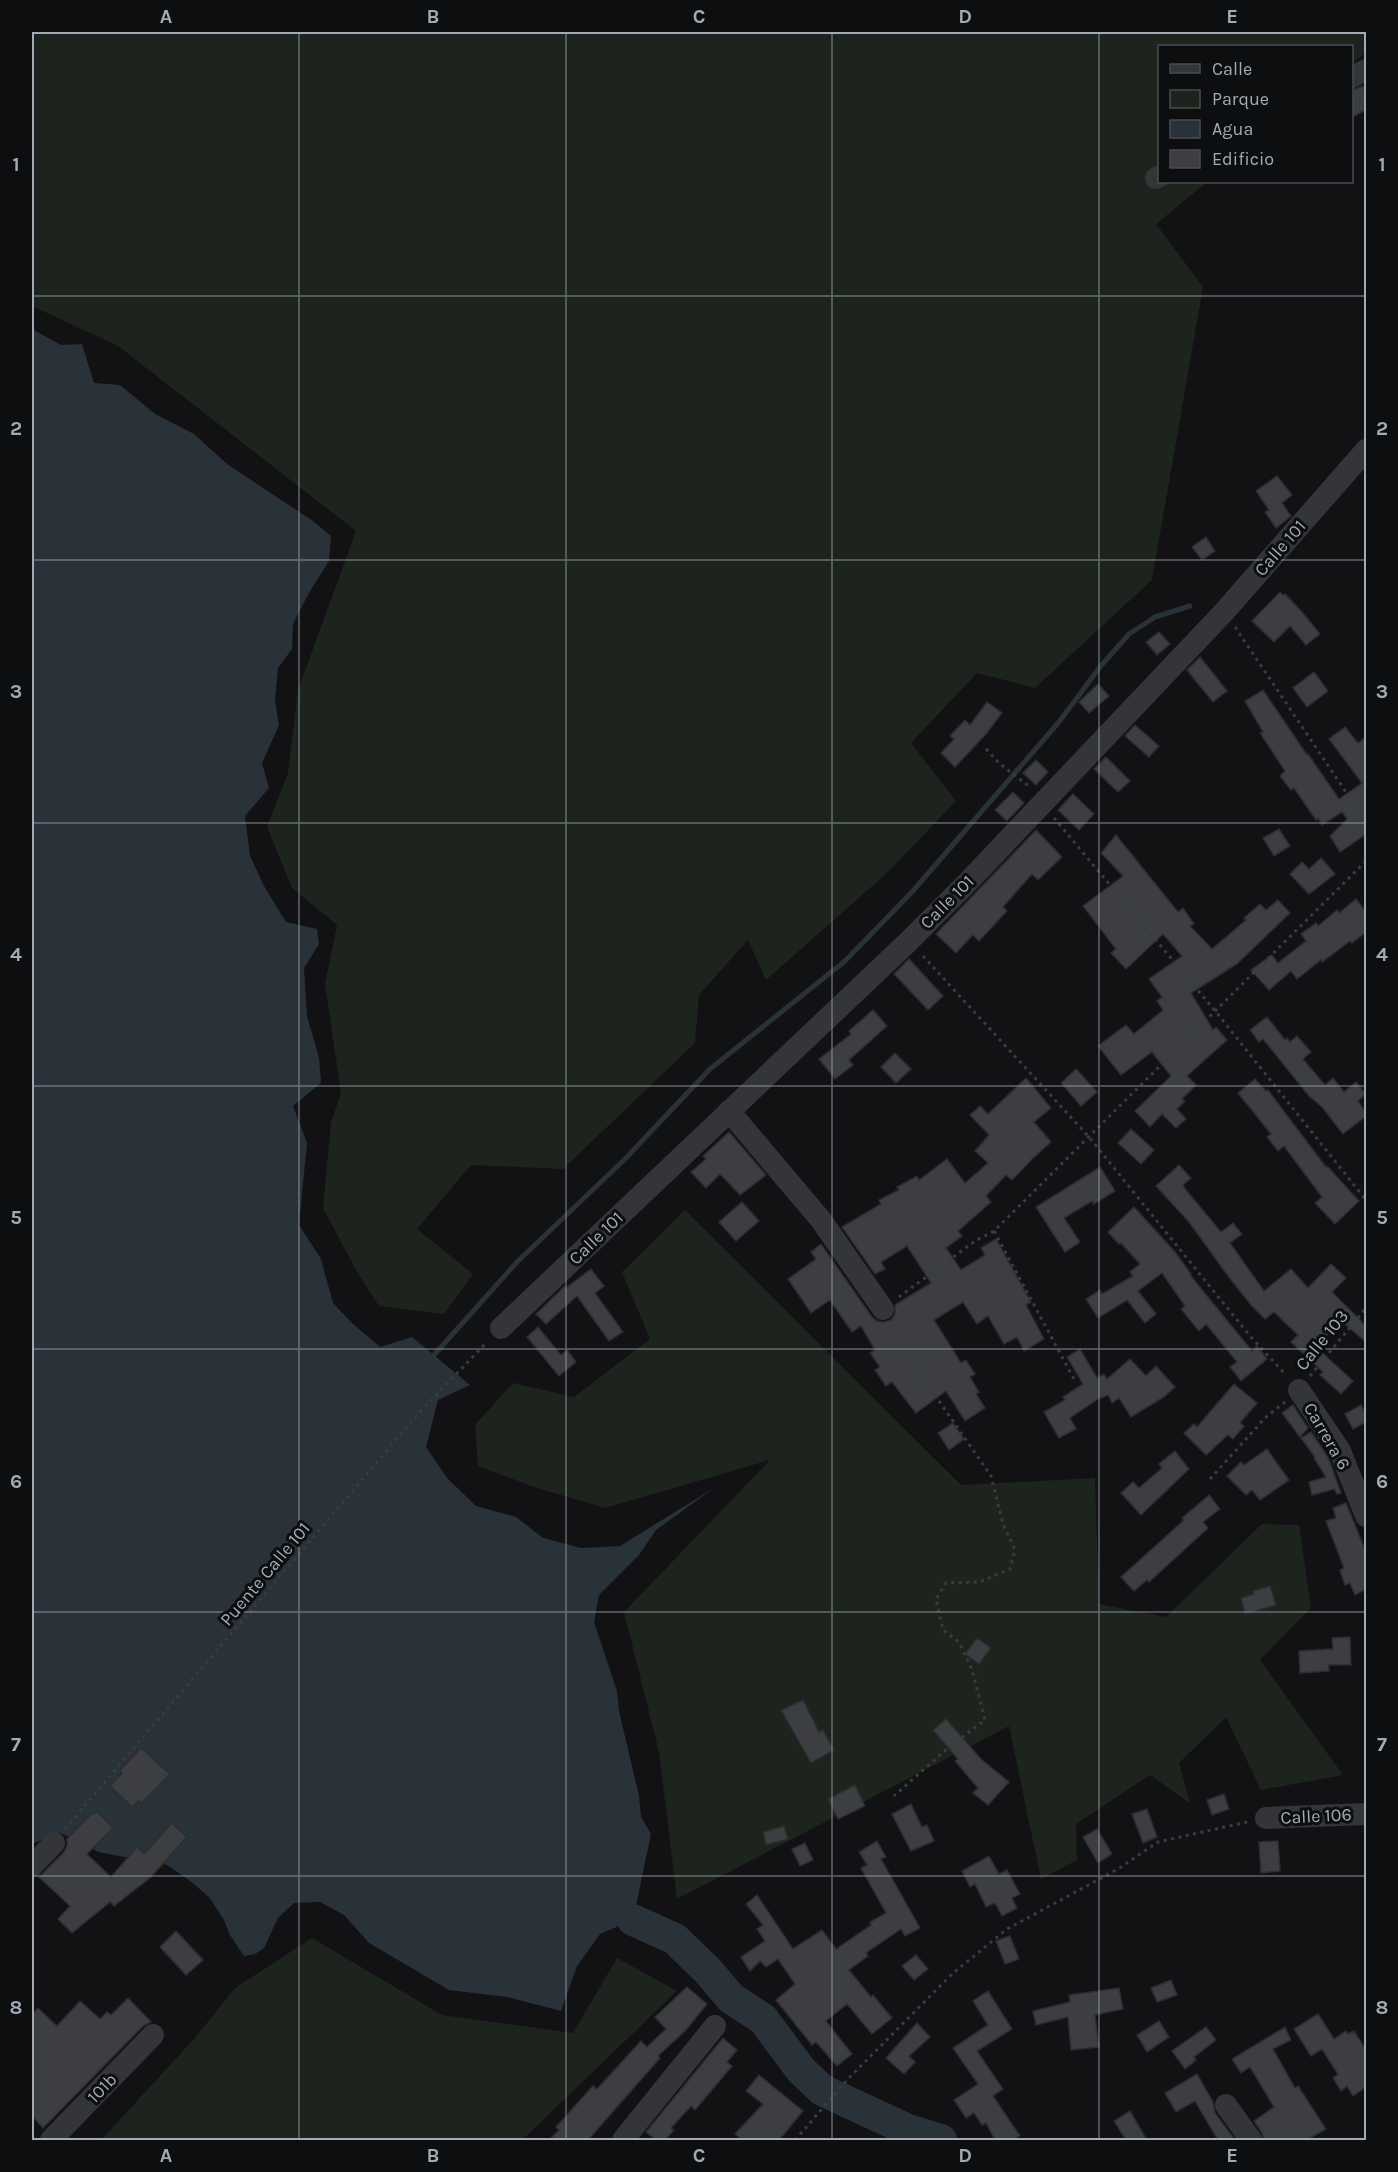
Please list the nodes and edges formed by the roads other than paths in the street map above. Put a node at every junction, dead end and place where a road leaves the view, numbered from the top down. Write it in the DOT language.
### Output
graph roads {
  1 [pos="1366,450"];
  2 [pos="729,1111"];
  3 [pos="883,1309"];
  4 [pos="501,1328"];
  5 [pos="1299,1390"];
  6 [pos="1366,1516"];
  7 [pos="1366,1814"];
  8 [pos="1266,1818"];
  9 [pos="54,1843"];
  10 [pos="32,1866"];
  11 [pos="715,2026"];
  12 [pos="153,2035"];
  13 [pos="1226,2105"];
  14 [pos="51,2140"];
  15 [pos="623,2140"];
  16 [pos="1251,2140"];
  1 -- 2 [label="street, Calle 101"];
  2 -- 3 [label="street"];
  2 -- 4 [label="street, Calle 101"];
  5 -- 6 [label="street, Carrera 6"];
  7 -- 8 [label="street, Calle 106"];
  9 -- 10 [label="street"];
  11 -- 15 [label="street"];
  12 -- 14 [label="street, 101b"];
  13 -- 16 [label="street"];
}
